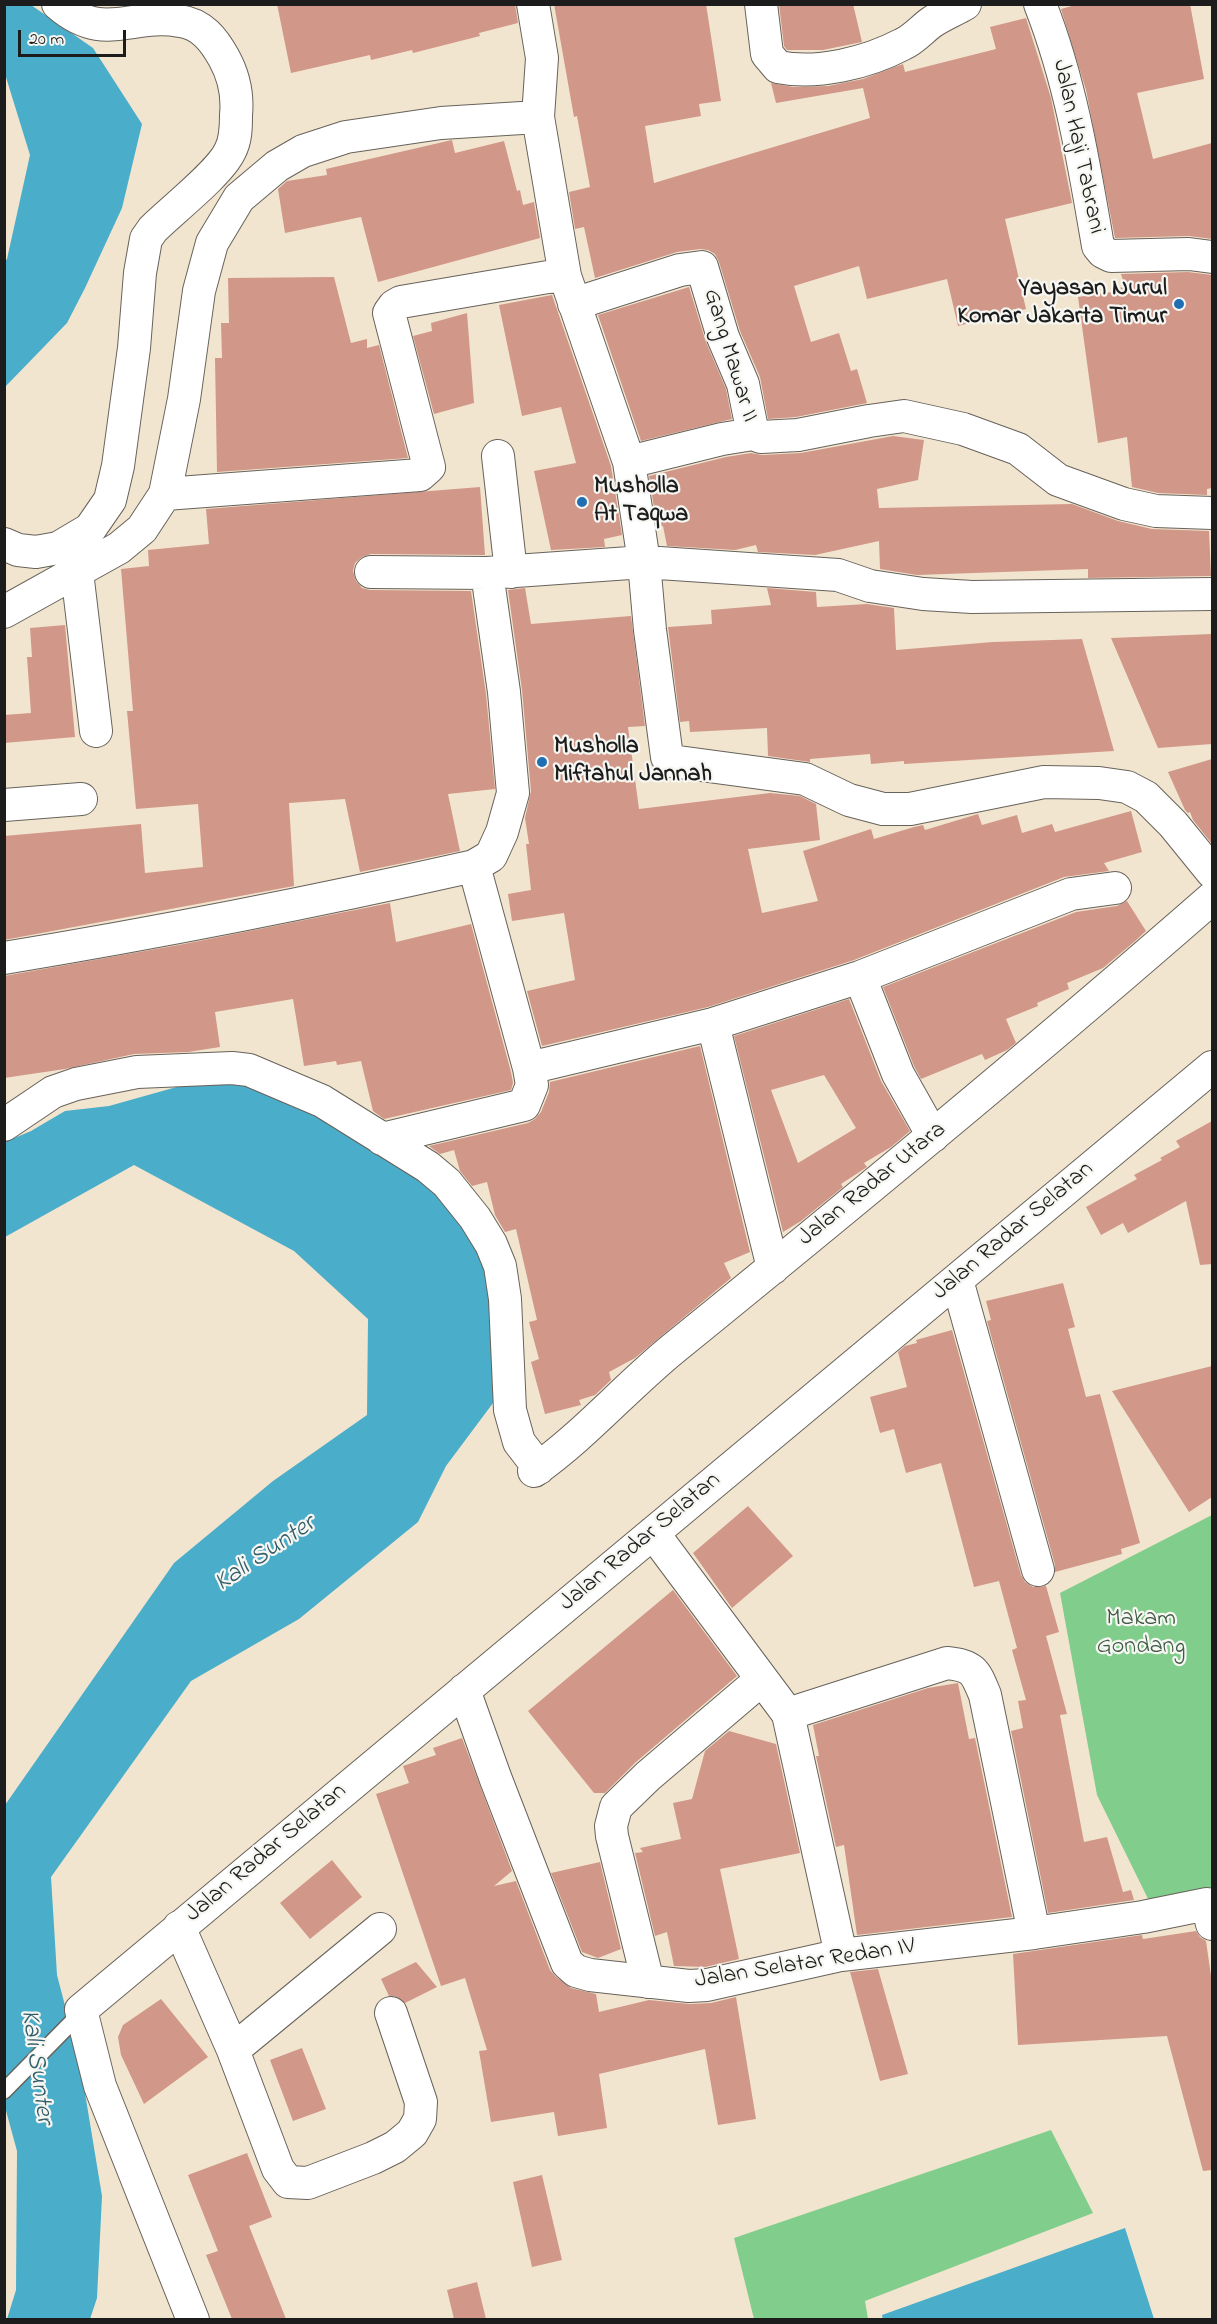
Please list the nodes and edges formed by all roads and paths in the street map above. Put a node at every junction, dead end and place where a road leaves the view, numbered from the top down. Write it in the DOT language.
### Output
graph roads {
  1 [pos="58,4"];
  2 [pos="532,4"];
  3 [pos="760,4"];
  4 [pos="965,4"];
  5 [pos="1040,4"];
  6 [pos="173,13"];
  7 [pos="538,117"];
  8 [pos="1212,257"];
  9 [pos="569,290"];
  10 [pos="753,434"];
  11 [pos="498,456"];
  12 [pos="629,462"];
  13 [pos="165,494"];
  14 [pos="1212,513"];
  15 [pos="4,544"];
  16 [pos="644,562"];
  17 [pos="77,572"];
  18 [pos="370,572"];
  19 [pos="499,573"];
  20 [pos="1212,594"];
  21 [pos="4,612"];
  22 [pos="96,731"];
  23 [pos="81,799"];
  24 [pos="4,805"];
  25 [pos="474,866"];
  26 [pos="1212,872"];
  27 [pos="1115,888"];
  28 [pos="1212,898"];
  29 [pos="4,958"];
  30 [pos="860,977"];
  31 [pos="713,1024"];
  32 [pos="1212,1067"];
  33 [pos="529,1068"];
  34 [pos="4,1125"];
  35 [pos="933,1136"];
  36 [pos="382,1139"];
  37 [pos="773,1268"];
  38 [pos="957,1280"];
  39 [pos="653,1533"];
  40 [pos="1038,1570"];
  41 [pos="762,1679"];
  42 [pos="464,1690"];
  43 [pos="788,1714"];
  44 [pos="1211,1910"];
  45 [pos="179,1927"];
  46 [pos="380,1929"];
  47 [pos="1034,1933"];
  48 [pos="842,1954"];
  49 [pos="648,1982"];
  50 [pos="390,2013"];
  51 [pos="76,2016"];
  52 [pos="233,2050"];
  53 [pos="4,2091"];
  54 [pos="193,2319"];
  1 -- 6 [label="street"];
  2 -- 7 [label="street"];
  3 -- 4 [label="street"];
  5 -- 8 [label="street, Jalan Haji Tabrani"];
  6 -- 15 [label="street"];
  7 -- 9 [label="street"];
  7 -- 13 [label="street"];
  9 -- 10 [label="street, Gang Mawar II"];
  9 -- 12 [label="street"];
  9 -- 13 [label="street"];
  10 -- 12 [label="street"];
  10 -- 14 [label="street"];
  11 -- 19 [label="street"];
  12 -- 16 [label="street"];
  13 -- 17 [label="street"];
  16 -- 19 [label="street"];
  16 -- 20 [label="street"];
  16 -- 26 [label="street"];
  17 -- 21 [label="street"];
  17 -- 22 [label="street"];
  18 -- 19 [label="street"];
  19 -- 25 [label="street"];
  23 -- 24 [label="street"];
  25 -- 29 [label="street"];
  25 -- 33 [label="street"];
  27 -- 30 [label="street"];
  28 -- 35 [label="street, Jalan Radar Utara"];
  30 -- 31 [label="street"];
  30 -- 35 [label="street"];
  31 -- 33 [label="street"];
  31 -- 37 [label="street"];
  32 -- 38 [label="street, Jalan Radar Selatan"];
  33 -- 36 [label="street"];
  34 -- 36 [label="street"];
  35 -- 37 [label="street, Jalan Radar Utara"];
  36 -- 37 [label="street, Jalan Radar Utara"];
  38 -- 39 [label="street, Jalan Radar Selatan"];
  38 -- 40 [label="street"];
  39 -- 41 [label="street"];
  39 -- 42 [label="street, Jalan Radar Selatan"];
  41 -- 43 [label="street"];
  41 -- 49 [label="street"];
  42 -- 45 [label="street, Jalan Radar Selatan"];
  42 -- 49 [label="street, Jalan Selatar Redan IV"];
  43 -- 47 [label="street"];
  43 -- 48 [label="street"];
  44 -- 47 [label="street, Jalan Selatar Redan IV"];
  45 -- 51 [label="street, Jalan Radar Selatan"];
  45 -- 52 [label="street"];
  46 -- 52 [label="street"];
  47 -- 48 [label="street, Jalan Selatar Redan IV"];
  48 -- 49 [label="street, Jalan Selatar Redan IV"];
  50 -- 52 [label="street"];
  51 -- 53 [label="lane"];
  51 -- 54 [label="street"];
}
